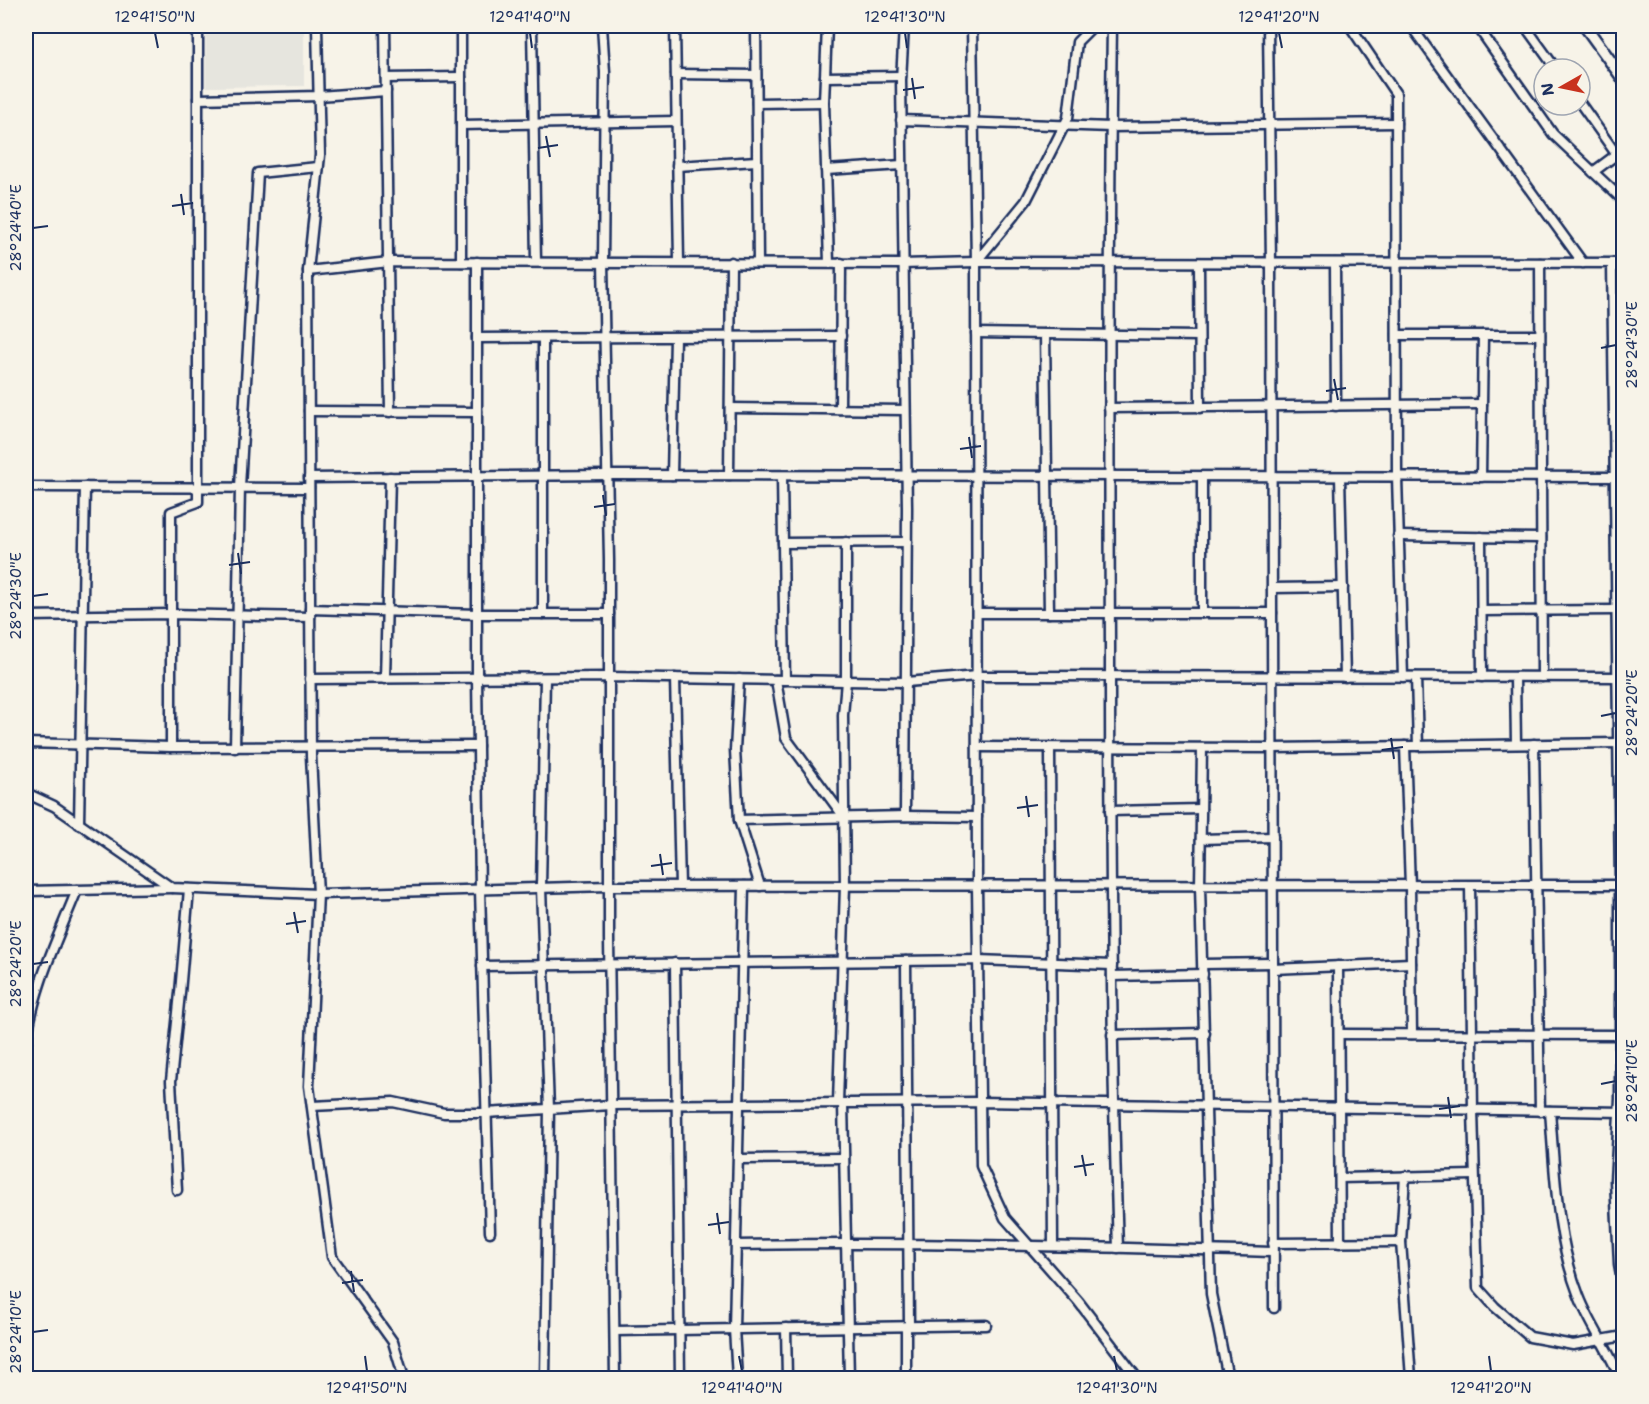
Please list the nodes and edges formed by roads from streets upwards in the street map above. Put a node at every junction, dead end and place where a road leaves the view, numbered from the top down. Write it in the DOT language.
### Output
graph roads {
  1 [pos="198,26"];
  2 [pos="317,26"];
  3 [pos="385,26"];
  4 [pos="461,26"];
  5 [pos="532,26"];
  6 [pos="602,26"];
  7 [pos="675,26"];
  8 [pos="756,26"];
  9 [pos="827,26"];
  10 [pos="904,26"];
  11 [pos="972,26"];
  12 [pos="1093,26"];
  13 [pos="1112,26"];
  14 [pos="1268,26"];
  15 [pos="1350,26"];
  16 [pos="1411,26"];
  17 [pos="1477,26"];
  18 [pos="1525,26"];
  19 [pos="1586,26"];
  20 [pos="1547,57"];
  21 [pos="675,75"];
  22 [pos="756,75"];
  23 [pos="902,76"];
  24 [pos="461,77"];
  25 [pos="825,77"];
  26 [pos="386,78"];
  27 [pos="1623,80"];
  28 [pos="386,91"];
  29 [pos="318,96"];
  30 [pos="198,99"];
  31 [pos="824,102"];
  32 [pos="757,103"];
  33 [pos="1591,117"];
  34 [pos="901,120"];
  35 [pos="676,121"];
  36 [pos="604,122"];
  37 [pos="974,123"];
  38 [pos="1396,123"];
  39 [pos="533,124"];
  40 [pos="461,125"];
  41 [pos="1269,125"];
  42 [pos="1064,126"];
  43 [pos="1111,127"];
  44 [pos="1620,152"];
  45 [pos="757,161"];
  46 [pos="902,165"];
  47 [pos="1623,165"];
  48 [pos="677,166"];
  49 [pos="318,167"];
  50 [pos="826,170"];
  51 [pos="1593,172"];
  52 [pos="1623,201"];
  53 [pos="390,262"];
  54 [pos="461,262"];
  55 [pos="477,262"];
  56 [pos="536,262"];
  57 [pos="603,262"];
  58 [pos="679,262"];
  59 [pos="730,262"];
  60 [pos="758,262"];
  61 [pos="976,262"];
  62 [pos="829,263"];
  63 [pos="841,263"];
  64 [pos="1109,263"];
  65 [pos="1199,263"];
  66 [pos="1272,263"];
  67 [pos="1335,263"];
  68 [pos="1397,263"];
  69 [pos="1540,263"];
  70 [pos="1583,263"];
  71 [pos="1612,263"];
  72 [pos="1623,263"];
  73 [pos="902,264"];
  74 [pos="308,271"];
  75 [pos="976,333"];
  76 [pos="1046,334"];
  77 [pos="1109,335"];
  78 [pos="1397,335"];
  79 [pos="1483,335"];
  80 [pos="1540,335"];
  81 [pos="841,336"];
  82 [pos="1199,336"];
  83 [pos="675,337"];
  84 [pos="730,337"];
  85 [pos="477,338"];
  86 [pos="543,338"];
  87 [pos="604,338"];
  88 [pos="1482,404"];
  89 [pos="1397,405"];
  90 [pos="1336,406"];
  91 [pos="1272,407"];
  92 [pos="730,408"];
  93 [pos="1109,408"];
  94 [pos="1200,408"];
  95 [pos="840,409"];
  96 [pos="905,410"];
  97 [pos="309,411"];
  98 [pos="390,412"];
  99 [pos="477,412"];
  100 [pos="607,475"];
  101 [pos="672,475"];
  102 [pos="729,475"];
  103 [pos="543,476"];
  104 [pos="782,476"];
  105 [pos="906,476"];
  106 [pos="976,476"];
  107 [pos="390,477"];
  108 [pos="477,477"];
  109 [pos="1047,477"];
  110 [pos="1109,477"];
  111 [pos="1202,477"];
  112 [pos="1272,477"];
  113 [pos="1340,477"];
  114 [pos="1397,477"];
  115 [pos="1482,477"];
  116 [pos="1541,477"];
  117 [pos="1619,477"];
  118 [pos="309,478"];
  119 [pos="26,487"];
  120 [pos="85,487"];
  121 [pos="197,487"];
  122 [pos="240,488"];
  123 [pos="309,488"];
  124 [pos="1398,536"];
  125 [pos="1481,537"];
  126 [pos="1541,538"];
  127 [pos="1619,540"];
  128 [pos="846,542"];
  129 [pos="907,542"];
  130 [pos="783,543"];
  131 [pos="1343,587"];
  132 [pos="1272,588"];
  133 [pos="1616,610"];
  134 [pos="1482,611"];
  135 [pos="1542,611"];
  136 [pos="387,612"];
  137 [pos="310,613"];
  138 [pos="977,613"];
  139 [pos="1049,613"];
  140 [pos="1110,613"];
  141 [pos="1202,613"];
  142 [pos="1272,613"];
  143 [pos="477,614"];
  144 [pos="543,614"];
  145 [pos="609,614"];
  146 [pos="171,615"];
  147 [pos="238,615"];
  148 [pos="26,616"];
  149 [pos="83,616"];
  150 [pos="977,676"];
  151 [pos="609,677"];
  152 [pos="1110,677"];
  153 [pos="1272,677"];
  154 [pos="1345,677"];
  155 [pos="1402,677"];
  156 [pos="1416,677"];
  157 [pos="1482,677"];
  158 [pos="1515,677"];
  159 [pos="1542,677"];
  160 [pos="1620,677"];
  161 [pos="477,678"];
  162 [pos="545,678"];
  163 [pos="675,678"];
  164 [pos="310,679"];
  165 [pos="385,679"];
  166 [pos="739,679"];
  167 [pos="781,680"];
  168 [pos="846,681"];
  169 [pos="906,682"];
  170 [pos="1618,742"];
  171 [pos="26,743"];
  172 [pos="1516,744"];
  173 [pos="1534,744"];
  174 [pos="81,745"];
  175 [pos="478,746"];
  176 [pos="1406,746"];
  177 [pos="1418,746"];
  178 [pos="171,747"];
  179 [pos="977,747"];
  180 [pos="235,748"];
  181 [pos="310,748"];
  182 [pos="1050,748"];
  183 [pos="1110,748"];
  184 [pos="1202,748"];
  185 [pos="1273,748"];
  186 [pos="26,793"];
  187 [pos="1201,809"];
  188 [pos="1110,811"];
  189 [pos="1621,815"];
  190 [pos="905,816"];
  191 [pos="844,817"];
  192 [pos="977,817"];
  193 [pos="739,820"];
  194 [pos="79,824"];
  195 [pos="1273,837"];
  196 [pos="1201,839"];
  197 [pos="1470,885"];
  198 [pos="1536,885"];
  199 [pos="1622,885"];
  200 [pos="609,886"];
  201 [pos="680,886"];
  202 [pos="744,886"];
  203 [pos="760,886"];
  204 [pos="845,886"];
  205 [pos="977,886"];
  206 [pos="1050,886"];
  207 [pos="1111,886"];
  208 [pos="1200,886"];
  209 [pos="1273,886"];
  210 [pos="1410,886"];
  211 [pos="172,888"];
  212 [pos="541,888"];
  213 [pos="189,889"];
  214 [pos="77,890"];
  215 [pos="480,890"];
  216 [pos="26,891"];
  217 [pos="318,894"];
  218 [pos="978,960"];
  219 [pos="906,961"];
  220 [pos="743,962"];
  221 [pos="842,962"];
  222 [pos="609,963"];
  223 [pos="675,963"];
  224 [pos="1051,963"];
  225 [pos="1411,963"];
  226 [pos="1203,964"];
  227 [pos="544,965"];
  228 [pos="1112,965"];
  229 [pos="482,966"];
  230 [pos="1273,966"];
  231 [pos="1338,966"];
  232 [pos="1203,974"];
  233 [pos="1112,976"];
  234 [pos="1205,1033"];
  235 [pos="1339,1034"];
  236 [pos="1412,1034"];
  237 [pos="1112,1035"];
  238 [pos="1472,1035"];
  239 [pos="1538,1035"];
  240 [pos="1622,1036"];
  241 [pos="26,1047"];
  242 [pos="980,1102"];
  243 [pos="841,1103"];
  244 [pos="907,1103"];
  245 [pos="1053,1103"];
  246 [pos="677,1104"];
  247 [pos="740,1104"];
  248 [pos="1113,1104"];
  249 [pos="611,1105"];
  250 [pos="312,1106"];
  251 [pos="1207,1106"];
  252 [pos="1272,1107"];
  253 [pos="1339,1108"];
  254 [pos="549,1109"];
  255 [pos="1473,1110"];
  256 [pos="1540,1111"];
  257 [pos="1550,1111"];
  258 [pos="1621,1112"];
  259 [pos="486,1113"];
  260 [pos="844,1158"];
  261 [pos="739,1159"];
  262 [pos="1620,1169"];
  263 [pos="1474,1175"];
  264 [pos="1405,1176"];
  265 [pos="1340,1178"];
  266 [pos="177,1190"];
  267 [pos="490,1232"];
  268 [pos="1401,1242"];
  269 [pos="847,1243"];
  270 [pos="1340,1243"];
  271 [pos="908,1244"];
  272 [pos="736,1245"];
  273 [pos="1028,1245"];
  274 [pos="1053,1246"];
  275 [pos="1118,1248"];
  276 [pos="1273,1248"];
  277 [pos="1210,1250"];
  278 [pos="1623,1291"];
  279 [pos="1274,1308"];
  280 [pos="986,1325"];
  281 [pos="849,1327"];
  282 [pos="907,1327"];
  283 [pos="786,1328"];
  284 [pos="734,1329"];
  285 [pos="680,1330"];
  286 [pos="615,1331"];
  287 [pos="1623,1336"];
  288 [pos="1602,1341"];
  289 [pos="404,1378"];
  290 [pos="545,1378"];
  291 [pos="615,1378"];
  292 [pos="680,1378"];
  293 [pos="737,1378"];
  294 [pos="788,1378"];
  295 [pos="849,1378"];
  296 [pos="906,1378"];
  297 [pos="1137,1378"];
  298 [pos="1228,1378"];
  299 [pos="1412,1378"];
  300 [pos="1620,1378"];
  1 -- 30 [label="street"];
  2 -- 29 [label="street"];
  3 -- 26 [label="street"];
  4 -- 24 [label="street"];
  5 -- 39 [label="street"];
  6 -- 36 [label="street"];
  7 -- 21 [label="street"];
  8 -- 22 [label="street"];
  9 -- 25 [label="street"];
  10 -- 23 [label="street"];
  11 -- 37 [label="street"];
  12 -- 42 [label="street"];
  13 -- 43 [label="street"];
  14 -- 41 [label="street"];
  15 -- 38 [label="street"];
  16 -- 70 [label="street"];
  17 -- 51 [label="street"];
  18 -- 20 [label="street"];
  19 -- 27 [label="street"];
  21 -- 22 [label="street"];
  21 -- 35 [label="street"];
  22 -- 32 [label="street"];
  23 -- 25 [label="street"];
  23 -- 34 [label="street"];
  24 -- 26 [label="street"];
  24 -- 40 [label="street"];
  25 -- 31 [label="street"];
  26 -- 28 [label="street"];
  28 -- 29 [label="street"];
  28 -- 53 [label="street"];
  29 -- 30 [label="street"];
  29 -- 49 [label="street"];
  30 -- 121 [label="street"];
  31 -- 32 [label="street"];
  31 -- 50 [label="street"];
  32 -- 45 [label="street"];
  33 -- 44 [label="street"];
  34 -- 37 [label="street"];
  34 -- 46 [label="street"];
  35 -- 36 [label="street"];
  35 -- 48 [label="street"];
  36 -- 39 [label="street"];
  36 -- 57 [label="street"];
  37 -- 42 [label="street"];
  37 -- 61 [label="street"];
  38 -- 41 [label="street"];
  38 -- 68 [label="street"];
  39 -- 40 [label="street"];
  39 -- 56 [label="street"];
  40 -- 54 [label="street"];
  41 -- 43 [label="street"];
  41 -- 66 [label="street"];
  42 -- 43 [label="street"];
  42 -- 61 [label="street"];
  43 -- 64 [label="street"];
  44 -- 47 [label="street"];
  44 -- 51 [label="street"];
  45 -- 48 [label="street"];
  45 -- 60 [label="street"];
  46 -- 50 [label="street"];
  46 -- 73 [label="street"];
  48 -- 58 [label="street"];
  49 -- 74 [label="street"];
  49 -- 122 [label="street"];
  50 -- 62 [label="street"];
  51 -- 52 [label="street"];
  53 -- 54 [label="street"];
  53 -- 74 [label="street"];
  53 -- 98 [label="street"];
  54 -- 55 [label="street"];
  55 -- 56 [label="street"];
  55 -- 85 [label="street"];
  56 -- 57 [label="street"];
  57 -- 58 [label="street"];
  57 -- 87 [label="street"];
  58 -- 59 [label="street"];
  59 -- 60 [label="street"];
  59 -- 84 [label="street"];
  60 -- 62 [label="street"];
  61 -- 64 [label="street"];
  61 -- 73 [label="street"];
  61 -- 75 [label="street"];
  62 -- 63 [label="street"];
  63 -- 73 [label="street"];
  63 -- 81 [label="street"];
  64 -- 65 [label="street"];
  64 -- 77 [label="street"];
  65 -- 66 [label="street"];
  65 -- 82 [label="street"];
  66 -- 67 [label="street"];
  66 -- 91 [label="street"];
  67 -- 68 [label="street"];
  67 -- 90 [label="street"];
  68 -- 69 [label="street"];
  68 -- 78 [label="street"];
  69 -- 70 [label="street"];
  69 -- 80 [label="street"];
  70 -- 71 [label="street"];
  71 -- 72 [label="street"];
  71 -- 117 [label="street"];
  73 -- 96 [label="street"];
  74 -- 97 [label="street"];
  75 -- 76 [label="street"];
  75 -- 106 [label="street"];
  76 -- 77 [label="street"];
  76 -- 109 [label="street"];
  77 -- 82 [label="street"];
  77 -- 93 [label="street"];
  78 -- 79 [label="street"];
  78 -- 89 [label="street"];
  79 -- 80 [label="street"];
  79 -- 88 [label="street"];
  80 -- 116 [label="street"];
  81 -- 84 [label="street"];
  81 -- 95 [label="street"];
  82 -- 94 [label="street"];
  83 -- 84 [label="street"];
  83 -- 87 [label="street"];
  83 -- 101 [label="street"];
  84 -- 92 [label="street"];
  85 -- 86 [label="street"];
  85 -- 99 [label="street"];
  86 -- 87 [label="street"];
  86 -- 103 [label="street"];
  87 -- 100 [label="street"];
  88 -- 89 [label="street"];
  88 -- 115 [label="street"];
  89 -- 90 [label="street"];
  89 -- 114 [label="street"];
  90 -- 91 [label="street"];
  91 -- 94 [label="street"];
  91 -- 112 [label="street"];
  92 -- 95 [label="street"];
  92 -- 102 [label="street"];
  93 -- 94 [label="street"];
  93 -- 110 [label="street"];
  95 -- 96 [label="street"];
  96 -- 105 [label="street"];
  97 -- 98 [label="street"];
  97 -- 118 [label="street"];
  98 -- 99 [label="street"];
  99 -- 108 [label="street"];
  100 -- 101 [label="street"];
  100 -- 103 [label="street"];
  100 -- 145 [label="street"];
  101 -- 102 [label="street"];
  102 -- 104 [label="street"];
  103 -- 108 [label="street"];
  103 -- 144 [label="street"];
  104 -- 105 [label="street"];
  104 -- 130 [label="street"];
  105 -- 106 [label="street"];
  105 -- 129 [label="street"];
  106 -- 109 [label="street"];
  106 -- 138 [label="street"];
  107 -- 108 [label="street"];
  107 -- 118 [label="street"];
  107 -- 136 [label="street"];
  108 -- 143 [label="street"];
  109 -- 110 [label="street"];
  109 -- 139 [label="street"];
  110 -- 111 [label="street"];
  110 -- 140 [label="street"];
  111 -- 112 [label="street"];
  111 -- 141 [label="street"];
  112 -- 113 [label="street"];
  112 -- 132 [label="street"];
  113 -- 114 [label="street"];
  113 -- 131 [label="street"];
  114 -- 115 [label="street"];
  114 -- 124 [label="street"];
  115 -- 116 [label="street"];
  116 -- 117 [label="street"];
  116 -- 126 [label="street"];
  117 -- 127 [label="street"];
  118 -- 123 [label="street"];
  119 -- 120 [label="street"];
  120 -- 121 [label="street"];
  120 -- 149 [label="street"];
  121 -- 122 [label="street"];
  121 -- 146 [label="street"];
  122 -- 123 [label="street"];
  122 -- 147 [label="street"];
  123 -- 137 [label="street"];
  124 -- 125 [label="street"];
  124 -- 155 [label="street"];
  125 -- 126 [label="street"];
  125 -- 134 [label="street"];
  126 -- 135 [label="street"];
  127 -- 133 [label="street"];
  128 -- 129 [label="street"];
  128 -- 130 [label="street"];
  128 -- 168 [label="street"];
  129 -- 169 [label="street"];
  130 -- 167 [label="street"];
  131 -- 132 [label="street"];
  131 -- 154 [label="street"];
  132 -- 142 [label="street"];
  133 -- 135 [label="street"];
  133 -- 160 [label="street"];
  134 -- 135 [label="street"];
  134 -- 157 [label="street"];
  135 -- 159 [label="street"];
  136 -- 137 [label="street"];
  136 -- 143 [label="street"];
  136 -- 165 [label="street"];
  137 -- 147 [label="street"];
  137 -- 164 [label="street"];
  138 -- 139 [label="street"];
  138 -- 150 [label="street"];
  139 -- 140 [label="street"];
  140 -- 141 [label="street"];
  140 -- 152 [label="street"];
  141 -- 142 [label="street"];
  142 -- 153 [label="street"];
  143 -- 144 [label="street"];
  143 -- 161 [label="street"];
  144 -- 145 [label="street"];
  145 -- 151 [label="street"];
  146 -- 147 [label="street"];
  146 -- 149 [label="street"];
  146 -- 178 [label="street"];
  147 -- 180 [label="street"];
  148 -- 149 [label="street"];
  149 -- 174 [label="street"];
  150 -- 152 [label="street"];
  150 -- 169 [label="street"];
  150 -- 179 [label="street"];
  151 -- 162 [label="street"];
  151 -- 163 [label="street"];
  151 -- 200 [label="street"];
  152 -- 153 [label="street"];
  152 -- 183 [label="street"];
  153 -- 154 [label="street"];
  153 -- 185 [label="street"];
  154 -- 155 [label="street"];
  155 -- 156 [label="street"];
  156 -- 157 [label="street"];
  156 -- 177 [label="street"];
  157 -- 158 [label="street"];
  158 -- 159 [label="street"];
  158 -- 172 [label="street"];
  159 -- 160 [label="street"];
  160 -- 170 [label="street"];
  161 -- 162 [label="street"];
  161 -- 165 [label="street"];
  161 -- 175 [label="street"];
  162 -- 212 [label="street"];
  163 -- 166 [label="street"];
  163 -- 201 [label="street"];
  164 -- 165 [label="street"];
  164 -- 181 [label="street"];
  166 -- 167 [label="street"];
  166 -- 193 [label="street"];
  167 -- 168 [label="street"];
  167 -- 191 [label="street"];
  168 -- 169 [label="street"];
  168 -- 191 [label="street"];
  169 -- 190 [label="street"];
  170 -- 173 [label="street"];
  170 -- 189 [label="street"];
  171 -- 174 [label="street"];
  172 -- 173 [label="street"];
  172 -- 177 [label="street"];
  173 -- 198 [label="street"];
  174 -- 178 [label="street"];
  174 -- 194 [label="street"];
  175 -- 181 [label="street"];
  175 -- 215 [label="street"];
  176 -- 177 [label="street"];
  176 -- 185 [label="street"];
  176 -- 210 [label="street"];
  178 -- 180 [label="street"];
  179 -- 182 [label="street"];
  179 -- 192 [label="street"];
  180 -- 181 [label="street"];
  181 -- 217 [label="street"];
  182 -- 183 [label="street"];
  182 -- 206 [label="street"];
  183 -- 184 [label="street"];
  183 -- 188 [label="street"];
  184 -- 185 [label="street"];
  184 -- 187 [label="street"];
  185 -- 195 [label="street"];
  186 -- 194 [label="street"];
  187 -- 188 [label="street"];
  187 -- 196 [label="street"];
  188 -- 207 [label="street"];
  189 -- 199 [label="street"];
  190 -- 191 [label="street"];
  190 -- 192 [label="street"];
  191 -- 193 [label="street"];
  191 -- 204 [label="street"];
  192 -- 205 [label="street"];
  193 -- 203 [label="street"];
  194 -- 211 [label="street"];
  195 -- 196 [label="street"];
  195 -- 209 [label="street"];
  196 -- 208 [label="street"];
  197 -- 198 [label="street"];
  197 -- 210 [label="street"];
  197 -- 238 [label="street"];
  198 -- 199 [label="street"];
  198 -- 239 [label="street"];
  199 -- 240 [label="street"];
  200 -- 201 [label="street"];
  200 -- 212 [label="street"];
  200 -- 222 [label="street"];
  201 -- 202 [label="street"];
  202 -- 203 [label="street"];
  202 -- 220 [label="street"];
  203 -- 204 [label="street"];
  204 -- 205 [label="street"];
  204 -- 221 [label="street"];
  205 -- 206 [label="street"];
  205 -- 218 [label="street"];
  206 -- 207 [label="street"];
  206 -- 224 [label="street"];
  207 -- 208 [label="street"];
  207 -- 228 [label="street"];
  208 -- 209 [label="street"];
  208 -- 226 [label="street"];
  209 -- 210 [label="street"];
  209 -- 230 [label="street"];
  210 -- 225 [label="street"];
  211 -- 213 [label="street"];
  211 -- 214 [label="street"];
  212 -- 215 [label="street"];
  212 -- 227 [label="street"];
  213 -- 217 [label="street"];
  213 -- 266 [label="street"];
  214 -- 216 [label="street"];
  214 -- 241 [label="street"];
  215 -- 217 [label="street"];
  215 -- 229 [label="street"];
  217 -- 250 [label="street"];
  218 -- 219 [label="street"];
  218 -- 224 [label="street"];
  218 -- 242 [label="street"];
  219 -- 221 [label="street"];
  219 -- 244 [label="street"];
  220 -- 221 [label="street"];
  220 -- 223 [label="street"];
  220 -- 247 [label="street"];
  221 -- 243 [label="street"];
  222 -- 223 [label="street"];
  222 -- 227 [label="street"];
  222 -- 249 [label="street"];
  223 -- 246 [label="street"];
  224 -- 228 [label="street"];
  224 -- 245 [label="street"];
  225 -- 231 [label="street"];
  225 -- 236 [label="street"];
  226 -- 230 [label="street"];
  226 -- 232 [label="street"];
  227 -- 229 [label="street"];
  227 -- 254 [label="street"];
  228 -- 233 [label="street"];
  229 -- 259 [label="street"];
  230 -- 231 [label="street"];
  230 -- 252 [label="street"];
  231 -- 235 [label="street"];
  232 -- 233 [label="street"];
  232 -- 234 [label="street"];
  233 -- 237 [label="street"];
  234 -- 237 [label="street"];
  234 -- 251 [label="street"];
  235 -- 236 [label="street"];
  235 -- 253 [label="street"];
  236 -- 238 [label="street"];
  237 -- 248 [label="street"];
  238 -- 239 [label="street"];
  238 -- 255 [label="street"];
  239 -- 240 [label="street"];
  239 -- 256 [label="street"];
  240 -- 258 [label="street"];
  242 -- 244 [label="street"];
  242 -- 245 [label="street"];
  242 -- 273 [label="street"];
  243 -- 244 [label="street"];
  243 -- 247 [label="street"];
  243 -- 260 [label="street"];
  244 -- 271 [label="street"];
  245 -- 248 [label="street"];
  245 -- 274 [label="street"];
  246 -- 247 [label="street"];
  246 -- 249 [label="street"];
  246 -- 285 [label="street"];
  247 -- 261 [label="street"];
  248 -- 251 [label="street"];
  248 -- 275 [label="street"];
  249 -- 254 [label="street"];
  249 -- 286 [label="street"];
  250 -- 259 [label="street"];
  250 -- 289 [label="street"];
  251 -- 252 [label="street"];
  251 -- 277 [label="street"];
  252 -- 253 [label="street"];
  252 -- 276 [label="street"];
  253 -- 255 [label="street"];
  253 -- 265 [label="street"];
  254 -- 259 [label="street"];
  254 -- 290 [label="street"];
  255 -- 256 [label="street"];
  255 -- 263 [label="street"];
  256 -- 257 [label="street"];
  257 -- 258 [label="street"];
  257 -- 288 [label="street"];
  258 -- 262 [label="street"];
  259 -- 267 [label="street"];
  260 -- 261 [label="street"];
  260 -- 269 [label="street"];
  261 -- 272 [label="street"];
  262 -- 278 [label="street"];
  263 -- 264 [label="street"];
  263 -- 288 [label="street"];
  264 -- 265 [label="street"];
  264 -- 268 [label="street"];
  265 -- 270 [label="street"];
  268 -- 270 [label="street"];
  268 -- 299 [label="street"];
  269 -- 271 [label="street"];
  269 -- 272 [label="street"];
  269 -- 281 [label="street"];
  270 -- 276 [label="street"];
  271 -- 273 [label="street"];
  271 -- 282 [label="street"];
  272 -- 284 [label="street"];
  273 -- 274 [label="street"];
  273 -- 297 [label="street"];
  274 -- 275 [label="street"];
  275 -- 277 [label="street"];
  276 -- 277 [label="street"];
  276 -- 279 [label="street"];
  277 -- 298 [label="street"];
  280 -- 282 [label="street"];
  281 -- 282 [label="street"];
  281 -- 283 [label="street"];
  281 -- 295 [label="street"];
  282 -- 296 [label="street"];
  283 -- 284 [label="street"];
  283 -- 294 [label="street"];
  284 -- 285 [label="street"];
  284 -- 293 [label="street"];
  285 -- 286 [label="street"];
  285 -- 292 [label="street"];
  286 -- 291 [label="street"];
  287 -- 288 [label="street"];
  288 -- 300 [label="street"];
}
